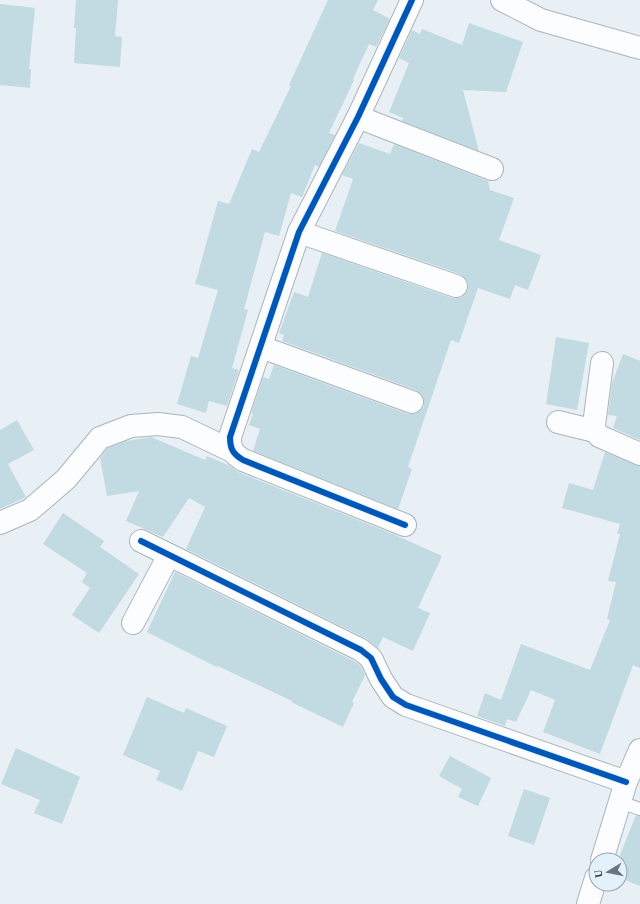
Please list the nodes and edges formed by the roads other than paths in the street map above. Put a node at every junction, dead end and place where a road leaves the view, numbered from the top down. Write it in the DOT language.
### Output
graph roads {
  1 [pos="412,0"];
  2 [pos="502,0"];
  3 [pos="640,48"];
  4 [pos="358,117"];
  5 [pos="492,169"];
  6 [pos="299,232"];
  7 [pos="456,286"];
  8 [pos="260,348"];
  9 [pos="602,363"];
  10 [pos="412,402"];
  11 [pos="558,422"];
  12 [pos="595,431"];
  13 [pos="232,450"];
  14 [pos="640,454"];
  15 [pos="0,523"];
  16 [pos="405,525"];
  17 [pos="141,541"];
  18 [pos="169,555"];
  19 [pos="133,623"];
  20 [pos="640,750"];
  21 [pos="629,798"];
  22 [pos="605,852"];
  23 [pos="592,892"];
  24 [pos="588,904"];
  1 -- 4 [label="street"];
  2 -- 3 [label="street"];
  4 -- 5 [label="street"];
  4 -- 6 [label="street"];
  6 -- 7 [label="street"];
  6 -- 8 [label="street"];
  8 -- 10 [label="street"];
  8 -- 13 [label="street"];
  9 -- 12 [label="street"];
  11 -- 12 [label="street"];
  12 -- 14 [label="street"];
  13 -- 15 [label="street"];
  13 -- 16 [label="street"];
  17 -- 18 [label="street"];
  18 -- 19 [label="street"];
  18 -- 21 [label="street"];
  20 -- 21 [label="street"];
  21 -- 22 [label="street"];
  23 -- 24 [label="street"];
}
